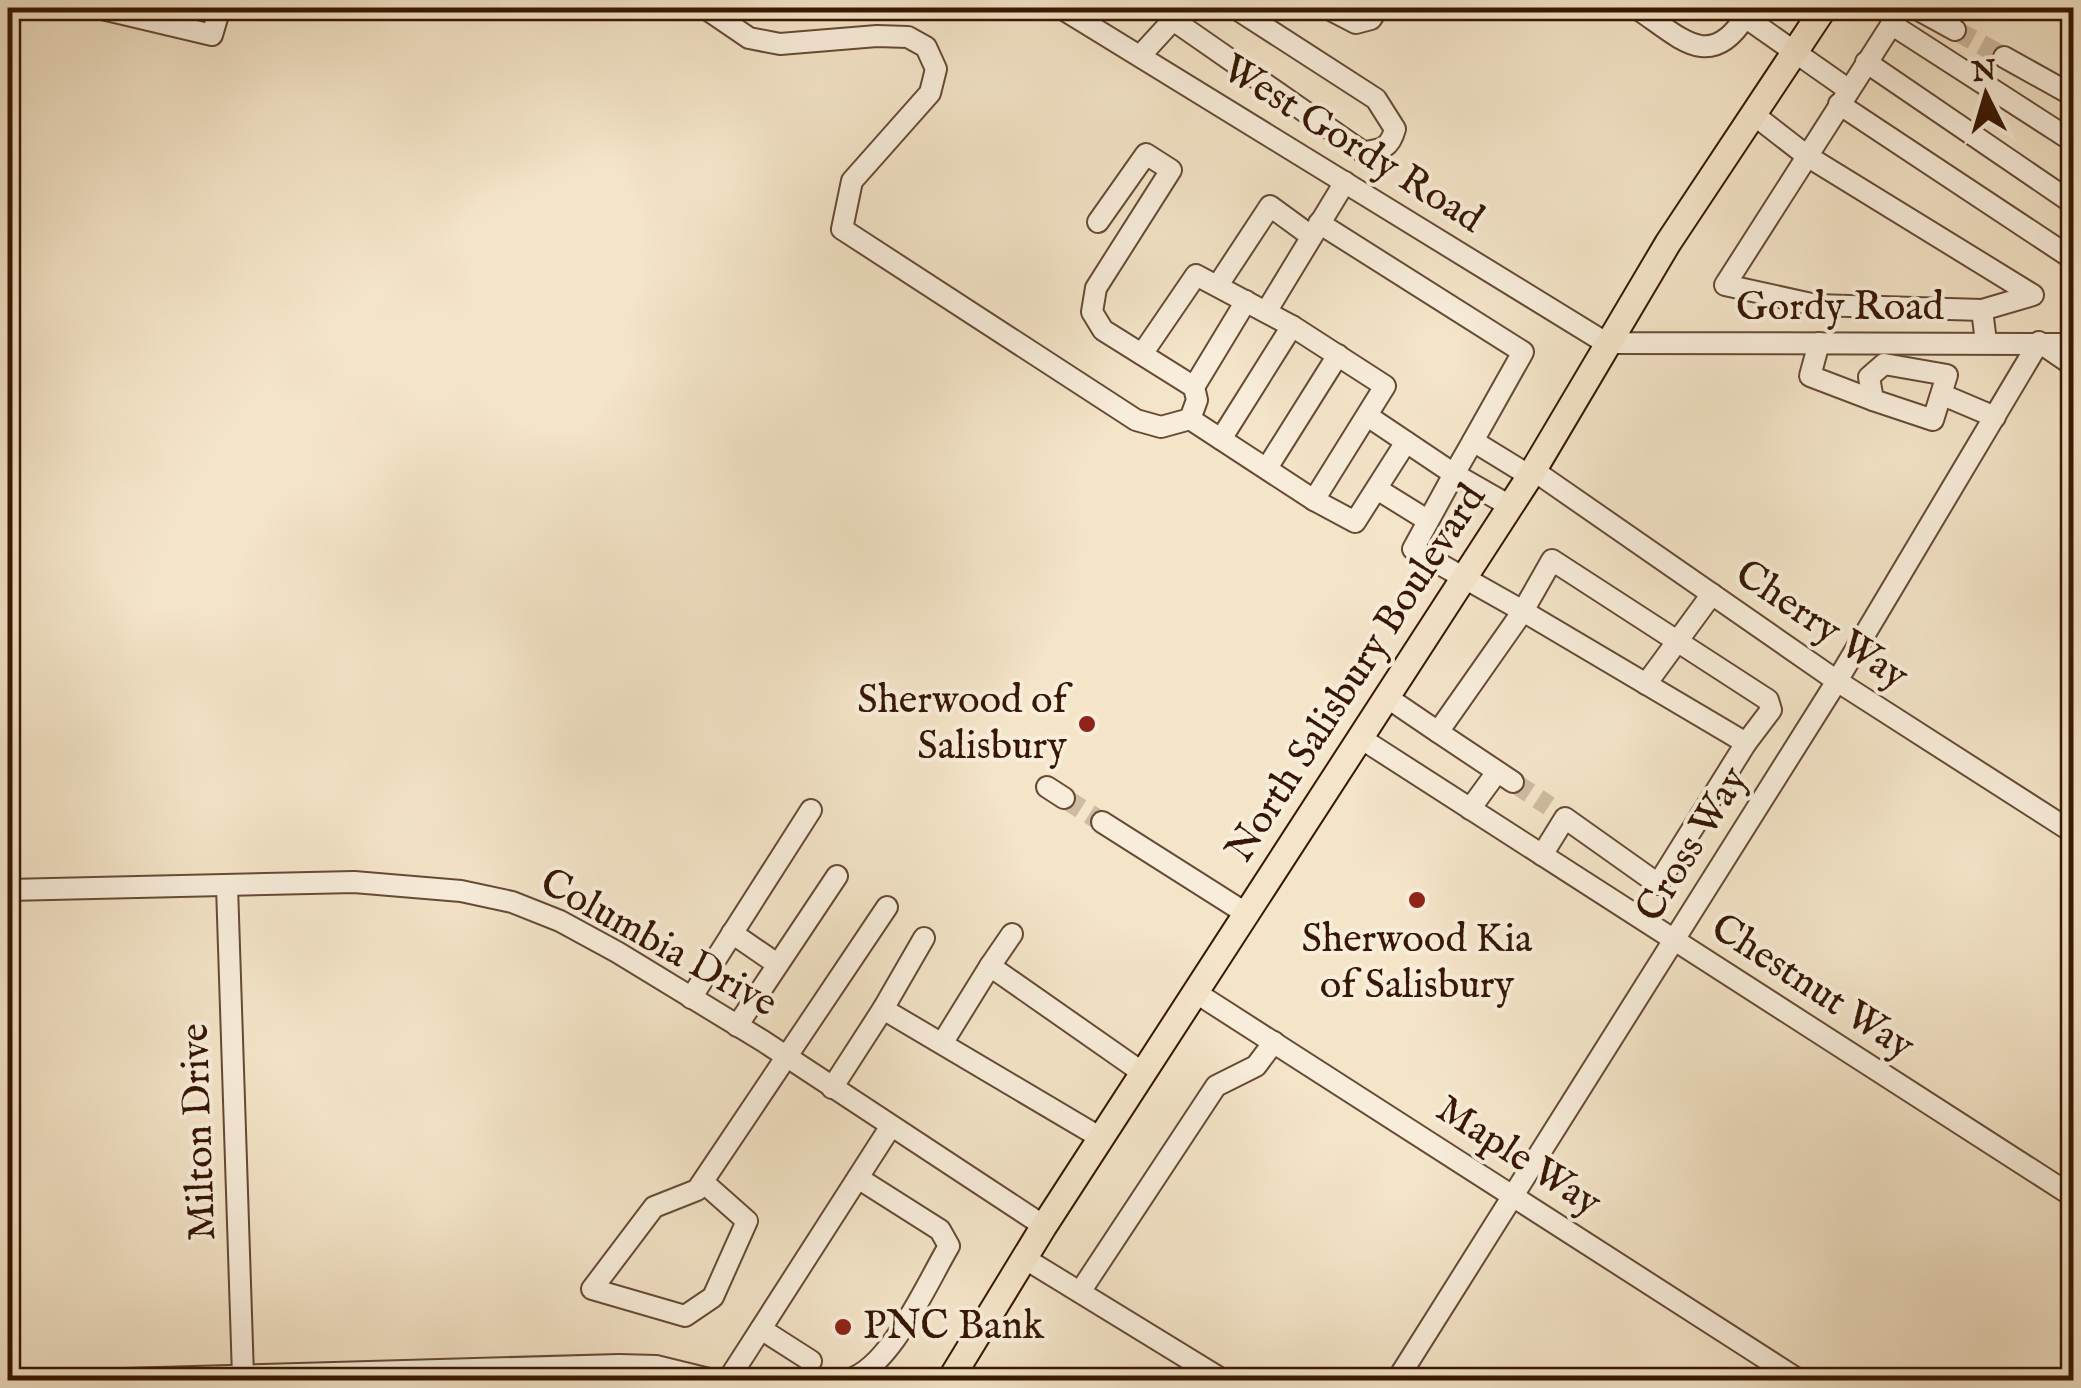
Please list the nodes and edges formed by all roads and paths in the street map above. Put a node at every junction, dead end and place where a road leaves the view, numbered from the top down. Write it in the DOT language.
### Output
graph roads {
  1 [pos="98,8"];
  2 [pos="220,8"];
  3 [pos="704,8"];
  4 [pos="1061,8"];
  5 [pos="1235,8"];
  6 [pos="1327,8"];
  7 [pos="1378,8"];
  8 [pos="1636,8"];
  9 [pos="1824,8"];
  10 [pos="1915,8"];
  11 [pos="1747,12"];
  12 [pos="1178,14"];
  13 [pos="1896,16"];
  14 [pos="1954,30"];
  15 [pos="1795,52"];
  16 [pos="1140,56"];
  17 [pos="1866,62"];
  18 [pos="2002,96"];
  19 [pos="2074,96"];
  20 [pos="1844,97"];
  21 [pos="1754,114"];
  22 [pos="2074,142"];
  23 [pos="1807,156"];
  24 [pos="1345,182"];
  25 [pos="2074,204"];
  26 [pos="1098,222"];
  27 [pos="1315,229"];
  28 [pos="2068,255"];
  29 [pos="1218,285"];
  30 [pos="1246,301"];
  31 [pos="1896,307"];
  32 [pos="1982,310"];
  33 [pos="1266,312"];
  34 [pos="1292,326"];
  35 [pos="1896,342"];
  36 [pos="1927,342"];
  37 [pos="1986,342"];
  38 [pos="2040,342"];
  39 [pos="1606,343"];
  40 [pos="1819,343"];
  41 [pos="2074,344"];
  42 [pos="1142,354"];
  43 [pos="1338,355"];
  44 [pos="2074,366"];
  45 [pos="1922,370"];
  46 [pos="1194,386"];
  47 [pos="1944,395"];
  48 [pos="1873,400"];
  49 [pos="1369,417"];
  50 [pos="1995,417"];
  51 [pos="1190,419"];
  52 [pos="1222,439"];
  53 [pos="1473,441"];
  54 [pos="1406,442"];
  55 [pos="1267,468"];
  56 [pos="1531,473"];
  57 [pos="1454,474"];
  58 [pos="1377,489"];
  59 [pos="1314,500"];
  60 [pos="1510,506"];
  61 [pos="1427,520"];
  62 [pos="1463,580"];
  63 [pos="1712,594"];
  64 [pos="1523,611"];
  65 [pos="1678,642"];
  66 [pos="1837,681"];
  67 [pos="1646,684"];
  68 [pos="1388,698"];
  69 [pos="1438,732"];
  70 [pos="1362,739"];
  71 [pos="1746,743"];
  72 [pos="1470,809"];
  73 [pos="811,810"];
  74 [pos="1102,822"];
  75 [pos="2074,833"];
  76 [pos="1542,855"];
  77 [pos="837,876"];
  78 [pos="227,886"];
  79 [pos="8,890"];
  80 [pos="887,907"];
  81 [pos="1247,914"];
  82 [pos="732,933"];
  83 [pos="1012,934"];
  84 [pos="924,938"];
  85 [pos="1674,940"];
  86 [pos="777,964"];
  87 [pos="990,966"];
  88 [pos="1198,994"];
  89 [pos="691,998"];
  90 [pos="883,1009"];
  91 [pos="738,1026"];
  92 [pos="943,1042"];
  93 [pos="1274,1042"];
  94 [pos="789,1058"];
  95 [pos="1143,1073"];
  96 [pos="832,1088"];
  97 [pos="892,1126"];
  98 [pos="1100,1138"];
  99 [pos="858,1178"];
  100 [pos="703,1182"];
  101 [pos="1516,1196"];
  102 [pos="2074,1197"];
  103 [pos="1044,1226"];
  104 [pos="1024,1258"];
  105 [pos="1080,1292"];
  106 [pos="761,1329"];
  107 [pos="832,1373"];
  108 [pos="536,1374"];
  109 [pos="243,1376"];
  110 [pos="87,1380"];
  111 [pos="713,1380"];
  112 [pos="728,1380"];
  113 [pos="950,1380"];
  114 [pos="1223,1380"];
  115 [pos="1398,1380"];
  116 [pos="1799,1380"];
  1 -- 2 [label="street"];
  3 -- 51 [label="street"];
  4 -- 16 [label="street, West Gordy Road"];
  5 -- 12 [label="street"];
  6 -- 7 [label="street"];
  8 -- 11 [label="street"];
  9 -- 15 [label="main road, North Salisbury Boulevard"];
  10 -- 14 [label="street"];
  11 -- 15 [label="street"];
  12 -- 16 [label="street"];
  13 -- 17 [label="street"];
  13 -- 18 [label="street"];
  15 -- 20 [label="street"];
  15 -- 21 [label="main road, North Salisbury Boulevard"];
  16 -- 24 [label="street, West Gordy Road"];
  17 -- 20 [label="street"];
  17 -- 25 [label="street"];
  18 -- 19 [label="street"];
  18 -- 22 [label="street"];
  20 -- 23 [label="street"];
  20 -- 28 [label="street"];
  21 -- 23 [label="street"];
  21 -- 39 [label="main road, North Salisbury Boulevard"];
  23 -- 31 [label="street"];
  23 -- 32 [label="street"];
  24 -- 27 [label="street"];
  24 -- 39 [label="street, West Gordy Road"];
  26 -- 42 [label="street"];
  27 -- 29 [label="street"];
  27 -- 33 [label="street"];
  27 -- 53 [label="street"];
  29 -- 30 [label="street"];
  29 -- 42 [label="street"];
  30 -- 33 [label="street"];
  30 -- 46 [label="street"];
  31 -- 32 [label="street"];
  31 -- 35 [label="street"];
  32 -- 37 [label="street"];
  33 -- 34 [label="street"];
  34 -- 43 [label="street"];
  34 -- 52 [label="street"];
  35 -- 36 [label="street, Gordy Road"];
  35 -- 40 [label="street, Gordy Road"];
  36 -- 37 [label="street, Gordy Road"];
  36 -- 45 [label="street"];
  37 -- 38 [label="street, Gordy Road"];
  38 -- 41 [label="street, Gordy Road"];
  38 -- 44 [label="street"];
  38 -- 50 [label="street, Cross Way"];
  39 -- 40 [label="street, Gordy Road"];
  39 -- 56 [label="main road, North Salisbury Boulevard"];
  40 -- 48 [label="street"];
  42 -- 46 [label="street"];
  43 -- 49 [label="street"];
  43 -- 55 [label="street"];
  45 -- 47 [label="street"];
  45 -- 48 [label="street"];
  46 -- 51 [label="street"];
  47 -- 48 [label="street"];
  47 -- 50 [label="street"];
  49 -- 54 [label="street"];
  49 -- 59 [label="street"];
  50 -- 66 [label="street, Cross Way"];
  51 -- 52 [label="street"];
  52 -- 55 [label="street"];
  53 -- 56 [label="street, Cherry Way"];
  53 -- 57 [label="street"];
  54 -- 57 [label="street"];
  54 -- 58 [label="street"];
  55 -- 59 [label="street"];
  56 -- 60 [label="main road, North Salisbury Boulevard"];
  56 -- 63 [label="street, Cherry Way"];
  57 -- 60 [label="street"];
  57 -- 61 [label="street"];
  58 -- 59 [label="street"];
  58 -- 61 [label="street"];
  60 -- 62 [label="main road, North Salisbury Boulevard"];
  61 -- 62 [label="street"];
  62 -- 64 [label="street"];
  62 -- 68 [label="main road, North Salisbury Boulevard"];
  63 -- 65 [label="street"];
  63 -- 66 [label="street, Cherry Way"];
  64 -- 65 [label="street"];
  64 -- 67 [label="street"];
  64 -- 69 [label="street"];
  65 -- 67 [label="street"];
  65 -- 71 [label="street"];
  66 -- 75 [label="street, Cherry Way"];
  66 -- 85 [label="street, Cross Way"];
  67 -- 71 [label="street"];
  68 -- 69 [label="street"];
  68 -- 70 [label="main road, North Salisbury Boulevard"];
  69 -- 72 [label="street"];
  70 -- 72 [label="street, Chestnut Way"];
  70 -- 81 [label="main road, North Salisbury Boulevard"];
  71 -- 76 [label="street"];
  72 -- 76 [label="street, Chestnut Way"];
  73 -- 82 [label="street"];
  74 -- 81 [label="street"];
  76 -- 85 [label="street, Chestnut Way"];
  77 -- 86 [label="street"];
  78 -- 79 [label="street, Columbia Drive"];
  78 -- 89 [label="street, Columbia Drive"];
  78 -- 109 [label="street, Milton Drive"];
  80 -- 94 [label="street"];
  81 -- 88 [label="main road, North Salisbury Boulevard"];
  82 -- 86 [label="street"];
  82 -- 89 [label="street"];
  83 -- 87 [label="street"];
  84 -- 90 [label="street"];
  85 -- 101 [label="street, Cross Way"];
  85 -- 102 [label="street, Chestnut Way"];
  86 -- 91 [label="street"];
  87 -- 92 [label="street"];
  87 -- 95 [label="street"];
  88 -- 93 [label="street, Maple Way"];
  88 -- 95 [label="main road, North Salisbury Boulevard"];
  89 -- 91 [label="street, Columbia Drive"];
  90 -- 92 [label="street"];
  90 -- 96 [label="street"];
  91 -- 94 [label="street, Columbia Drive"];
  92 -- 98 [label="street"];
  93 -- 101 [label="street, Maple Way"];
  93 -- 105 [label="street"];
  94 -- 96 [label="street, Columbia Drive"];
  94 -- 100 [label="street"];
  95 -- 98 [label="main road, North Salisbury Boulevard"];
  96 -- 97 [label="street, Columbia Drive"];
  97 -- 99 [label="street"];
  97 -- 103 [label="street, Columbia Drive"];
  98 -- 103 [label="main road, North Salisbury Boulevard"];
  99 -- 106 [label="street"];
  99 -- 107 [label="street"];
  100 -- 100 [label="street"];
  101 -- 115 [label="street, Cross Way"];
  101 -- 116 [label="street, Maple Way"];
  103 -- 104 [label="main road, North Salisbury Boulevard"];
  104 -- 105 [label="street"];
  104 -- 113 [label="main road, North Salisbury Boulevard"];
  105 -- 114 [label="street"];
  106 -- 107 [label="street"];
  106 -- 112 [label="street"];
  108 -- 109 [label="street"];
  108 -- 111 [label="street"];
  109 -- 110 [label="street"];
}
